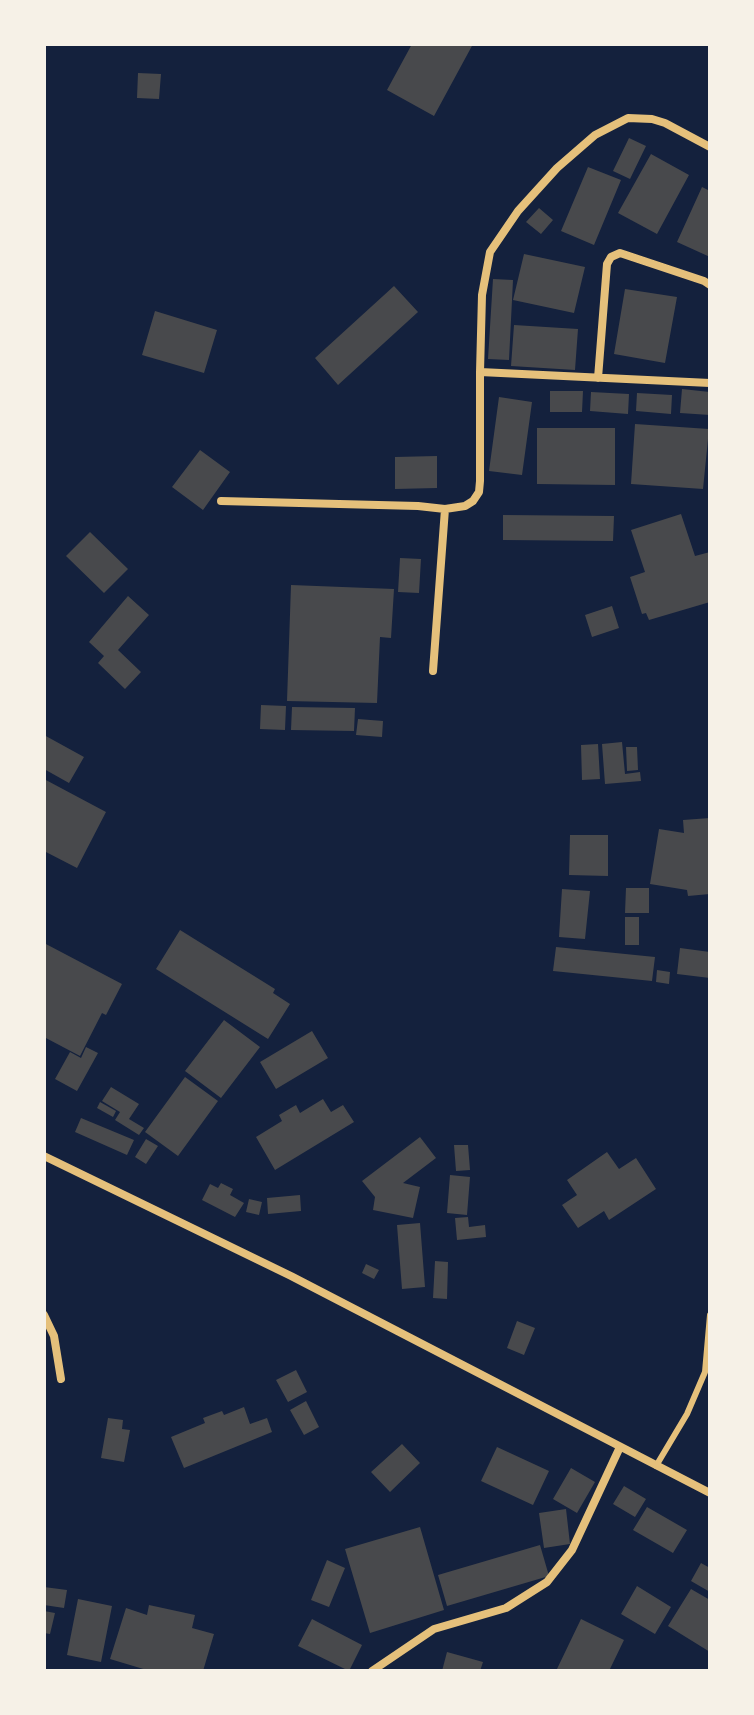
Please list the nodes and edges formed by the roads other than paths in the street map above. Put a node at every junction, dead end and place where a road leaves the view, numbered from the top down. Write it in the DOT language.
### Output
graph roads {
  1 [pos="710,147"];
  2 [pos="710,285"];
  3 [pos="480,372"];
  4 [pos="598,378"];
  5 [pos="710,383"];
  6 [pos="221,501"];
  7 [pos="445,509"];
  8 [pos="433,671"];
  9 [pos="44,1156"];
  10 [pos="44,1315"];
  11 [pos="710,1315"];
  12 [pos="707,1372"];
  13 [pos="61,1379"];
  14 [pos="620,1447"];
  15 [pos="656,1466"];
  16 [pos="710,1493"];
  17 [pos="372,1671"];
  1 -- 3 [label="street"];
  2 -- 4 [label="street"];
  3 -- 4 [label="street"];
  3 -- 7 [label="street"];
  4 -- 5 [label="street"];
  6 -- 7 [label="street"];
  7 -- 8 [label="street"];
  9 -- 14 [label="street"];
  10 -- 13 [label="street"];
  11 -- 12 [label="lane"];
  12 -- 15 [label="lane"];
  14 -- 15 [label="street"];
  14 -- 17 [label="street"];
  15 -- 16 [label="street"];
}
